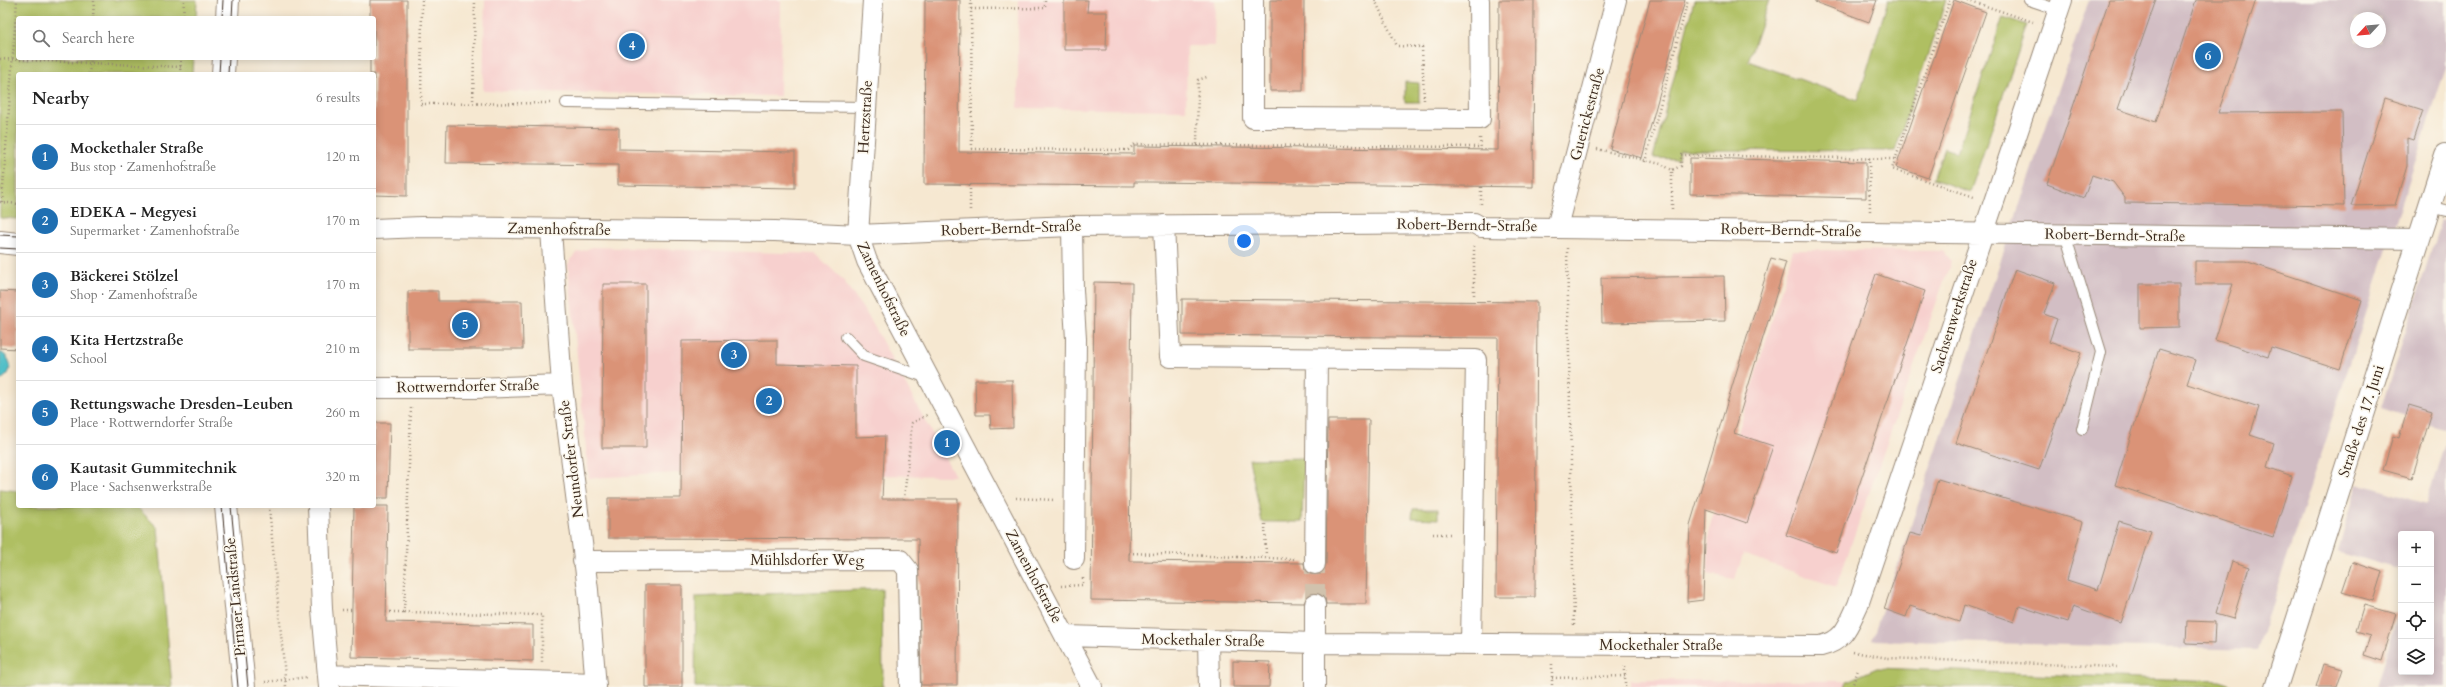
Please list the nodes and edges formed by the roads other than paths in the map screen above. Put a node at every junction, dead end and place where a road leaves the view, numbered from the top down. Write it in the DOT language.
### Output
graph roads {
  1 [pos="228,0"];
  2 [pos="873,0"];
  3 [pos="1253,0"];
  4 [pos="1479,0"];
  5 [pos="1616,0"];
  6 [pos="2029,0"];
  7 [pos="2061,5"];
  8 [pos="227,16"];
  9 [pos="224,60"];
  10 [pos="223,72"];
  11 [pos="566,103"];
  12 [pos="865,107"];
  13 [pos="2446,155"];
  14 [pos="2437,209"];
  15 [pos="1164,225"];
  16 [pos="1072,226"];
  17 [pos="1562,227"];
  18 [pos="376,229"];
  19 [pos="551,230"];
  20 [pos="1983,232"];
  21 [pos="2065,234"];
  22 [pos="858,235"];
  23 [pos="2418,239"];
  24 [pos="0,242"];
  25 [pos="16,244"];
  26 [pos="846,337"];
  27 [pos="1317,359"];
  28 [pos="928,378"];
  29 [pos="562,385"];
  30 [pos="376,388"];
  31 [pos="2082,429"];
  32 [pos="226,508"];
  33 [pos="318,508"];
  34 [pos="1074,559"];
  35 [pos="583,561"];
  36 [pos="1315,561"];
  37 [pos="1315,604"];
  38 [pos="1845,632"];
  39 [pos="1066,636"];
  40 [pos="1208,640"];
  41 [pos="1316,643"];
  42 [pos="1472,644"];
  43 [pos="329,681"];
  44 [pos="464,683"];
  45 [pos="596,685"];
  46 [pos="244,687"];
  47 [pos="910,687"];
  48 [pos="1092,687"];
  49 [pos="1209,687"];
  50 [pos="1315,687"];
  51 [pos="2276,687"];
  1 -- 8 [label="street"];
  2 -- 12 [label="street, Hertzstraße"];
  3 -- 4 [label="street"];
  5 -- 17 [label="street, Guerickestraße"];
  6 -- 7 [label="lane"];
  7 -- 20 [label="street, Sachsenwerkstraße"];
  9 -- 10 [label="street"];
  11 -- 12 [label="lane"];
  12 -- 22 [label="street, Hertzstraße"];
  13 -- 14 [label="street, Straße des 17. Juni"];
  14 -- 23 [label="street, Straße des 17. Juni"];
  15 -- 16 [label="street, Robert-Berndt-Straße"];
  15 -- 17 [label="street, Robert-Berndt-Straße"];
  15 -- 27 [label="street"];
  16 -- 22 [label="street, Robert-Berndt-Straße"];
  16 -- 34 [label="street"];
  17 -- 20 [label="street, Robert-Berndt-Straße"];
  18 -- 19 [label="street, Zamenhofstraße"];
  19 -- 22 [label="street, Zamenhofstraße"];
  19 -- 29 [label="street, Neundorfer Straße"];
  20 -- 21 [label="street, Robert-Berndt-Straße"];
  20 -- 38 [label="street, Sachsenwerkstraße"];
  21 -- 23 [label="street, Robert-Berndt-Straße"];
  21 -- 31 [label="lane"];
  22 -- 28 [label="street, Zamenhofstraße"];
  23 -- 51 [label="street, Straße des 17. Juni"];
  24 -- 25 [label="street"];
  26 -- 28 [label="lane"];
  27 -- 36 [label="street"];
  27 -- 42 [label="street"];
  28 -- 39 [label="street, Zamenhofstraße"];
  29 -- 30 [label="street, Rottwerndorfer Straße"];
  29 -- 35 [label="street, Neundorfer Straße"];
  32 -- 46 [label="street, Pirnaer Landstraße"];
  33 -- 43 [label="street"];
  35 -- 45 [label="street, Neundorfer Straße"];
  35 -- 47 [label="street, Mühlsdorfer Weg"];
  37 -- 41 [label="street"];
  38 -- 42 [label="street, Mockethaler Straße"];
  39 -- 40 [label="street, Mockethaler Straße"];
  39 -- 48 [label="street, Zamenhofstraße"];
  40 -- 41 [label="street, Mockethaler Straße"];
  40 -- 49 [label="street"];
  41 -- 42 [label="street, Mockethaler Straße"];
  41 -- 50 [label="street"];
  43 -- 44 [label="street"];
  44 -- 45 [label="street"];
}
